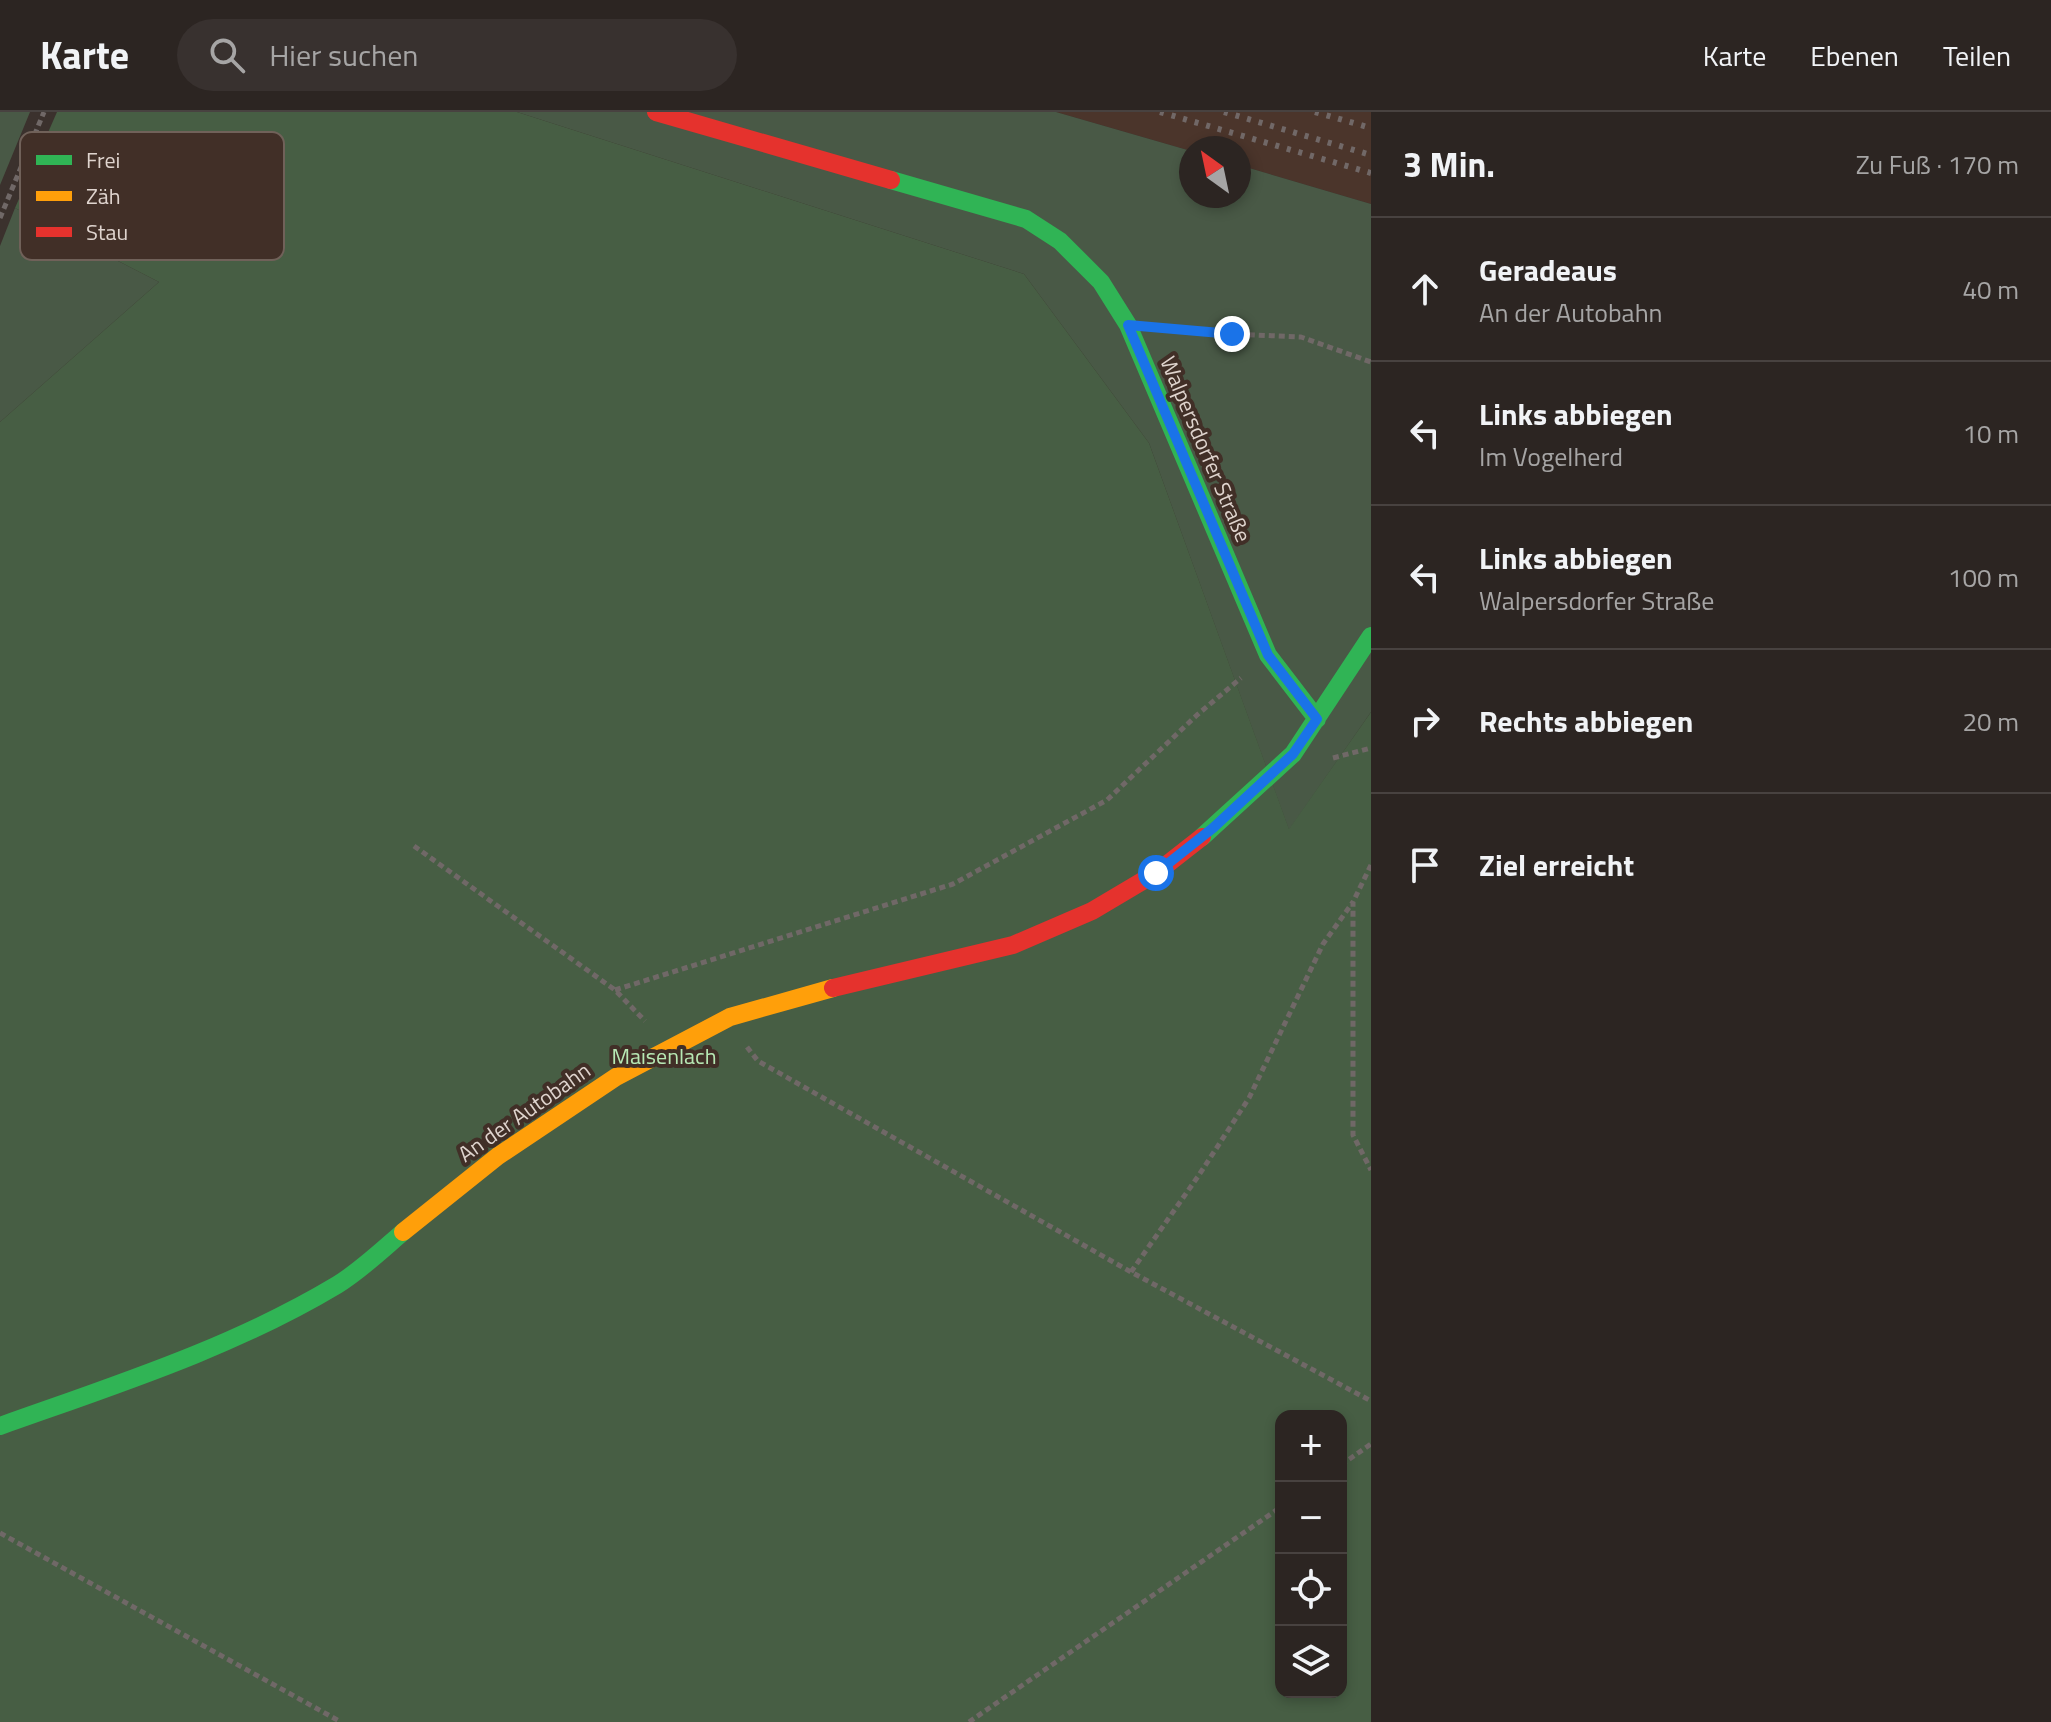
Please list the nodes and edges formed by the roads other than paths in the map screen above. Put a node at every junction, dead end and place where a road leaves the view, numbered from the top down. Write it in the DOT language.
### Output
graph roads {
  1 [pos="656,112"];
  2 [pos="1371,636"];
  3 [pos="1317,719"];
  4 [pos="0,1426"];
  1 -- 3 [label="street, Walpersdorfer Straße"];
  2 -- 3 [label="street, An der Autobahn"];
  3 -- 4 [label="street, An der Autobahn"];
}
